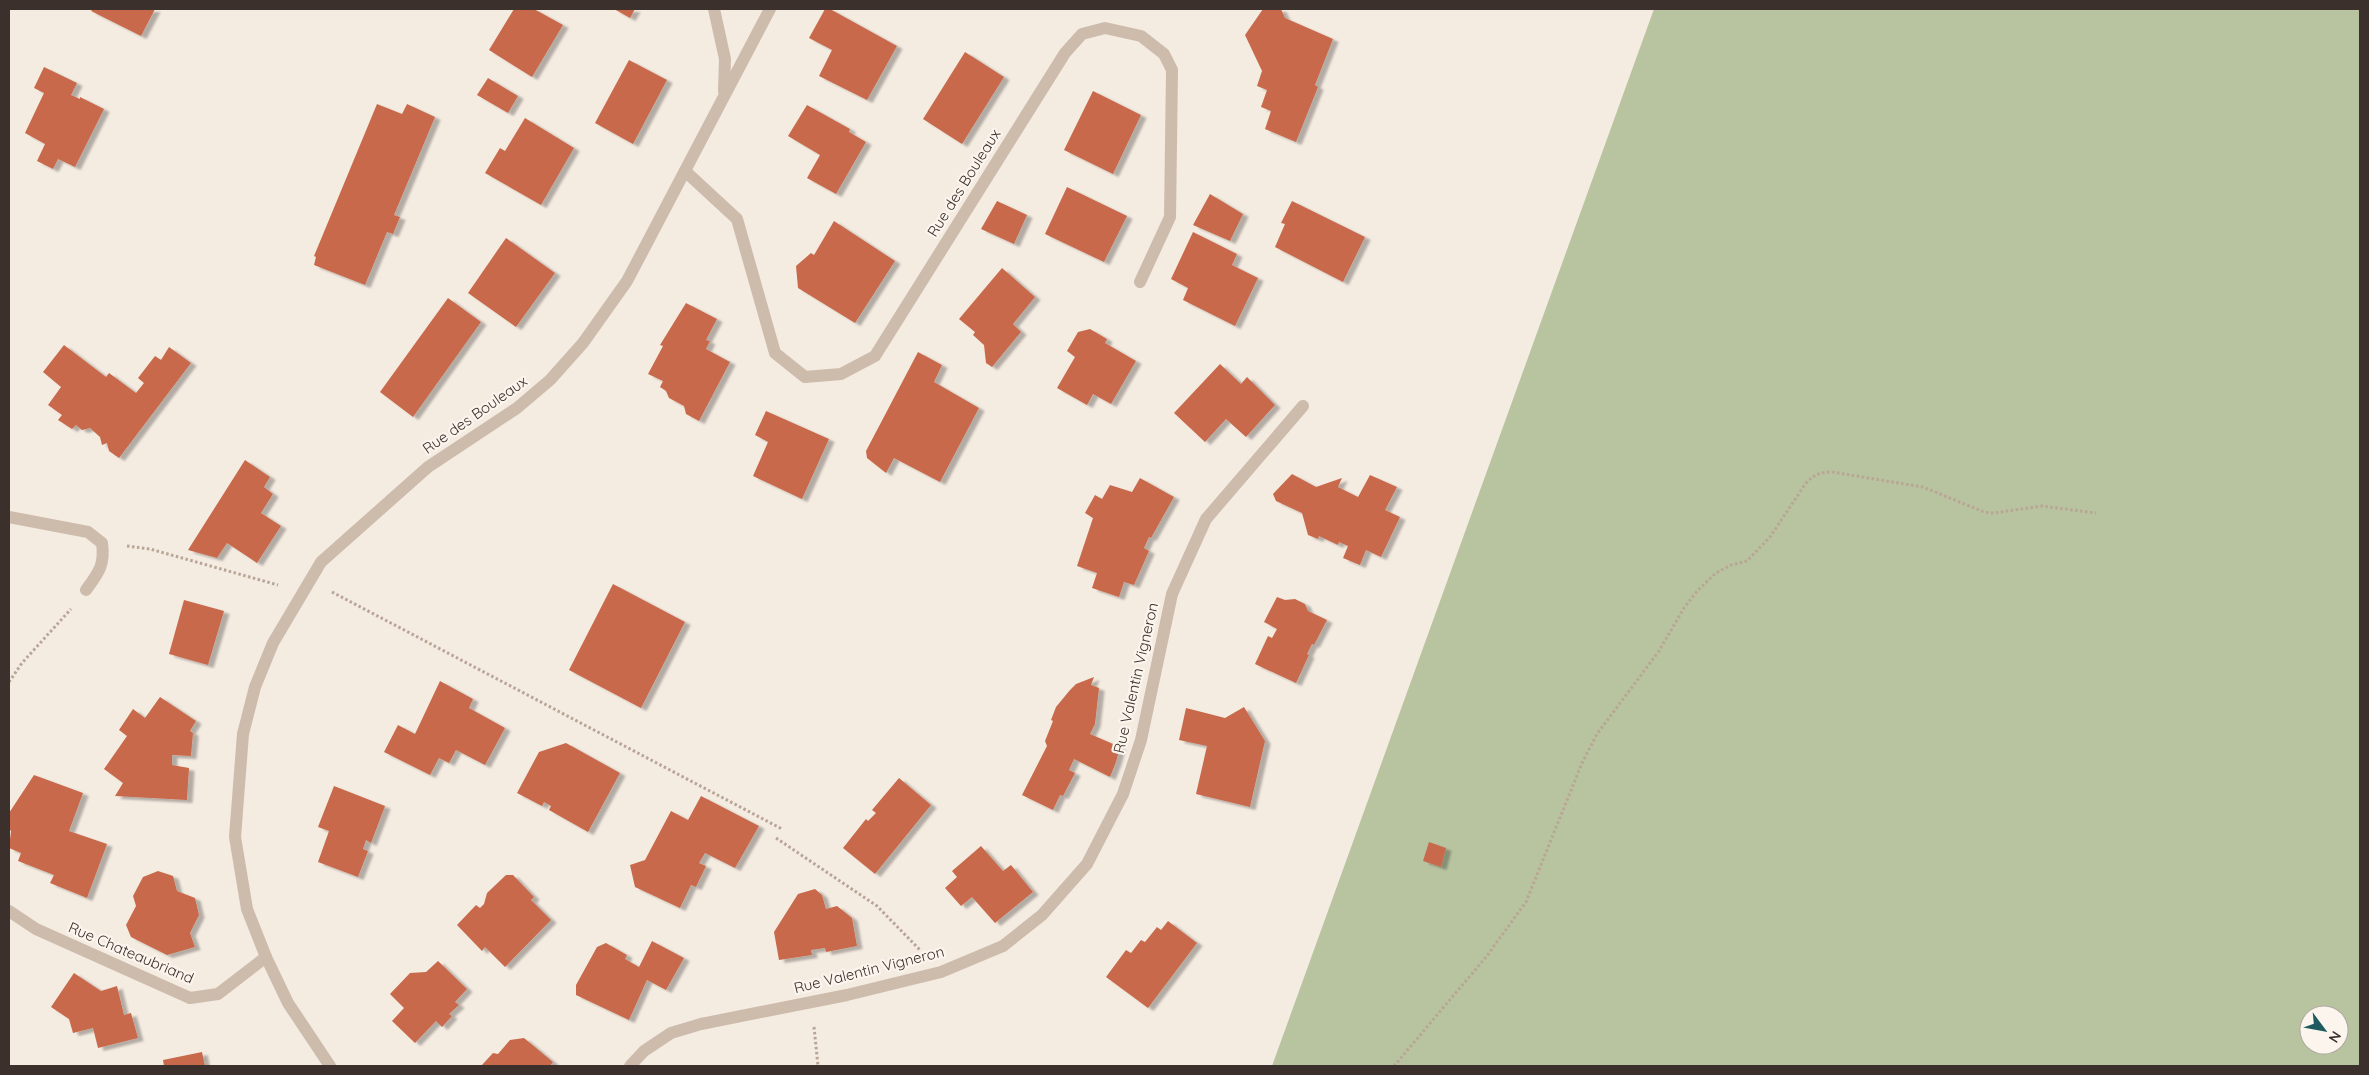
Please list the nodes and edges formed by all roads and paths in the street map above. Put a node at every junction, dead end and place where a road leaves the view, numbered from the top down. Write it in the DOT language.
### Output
graph roads {
  1 [pos="714,9"];
  2 [pos="770,9"];
  3 [pos="724,94"];
  4 [pos="685,171"];
  5 [pos="1140,282"];
  6 [pos="1303,406"];
  7 [pos="2096,513"];
  8 [pos="9,517"];
  9 [pos="102,542"];
  10 [pos="310,580"];
  11 [pos="86,590"];
  12 [pos="302,592"];
  13 [pos="9,682"];
  14 [pos="782,829"];
  15 [pos="776,838"];
  16 [pos="9,911"];
  17 [pos="266,957"];
  18 [pos="941,972"];
  19 [pos="812,1002"];
  20 [pos="330,1066"];
  21 [pos="630,1066"];
  22 [pos="818,1066"];
  23 [pos="1394,1066"];
  1 -- 3 [label="street, Rue des Bouleaux"];
  2 -- 3 [label="street, Rue des Bouleaux"];
  3 -- 4 [label="street, Rue des Bouleaux"];
  4 -- 5 [label="street, Rue des Bouleaux"];
  4 -- 10 [label="street, Rue des Bouleaux"];
  6 -- 18 [label="street, Rue Valentin Vigneron"];
  7 -- 23 [label="path"];
  8 -- 9 [label="street"];
  9 -- 11 [label="street"];
  9 -- 12 [label="path"];
  10 -- 12 [label="street, Rue des Bouleaux"];
  10 -- 14 [label="path"];
  11 -- 13 [label="path"];
  12 -- 17 [label="street, Rue des Bouleaux"];
  15 -- 18 [label="path"];
  16 -- 17 [label="street, Rue Chateaubriand"];
  17 -- 20 [label="street, Rue des Bouleaux"];
  18 -- 19 [label="street, Rue Valentin Vigneron"];
  19 -- 21 [label="street, Rue Valentin Vigneron"];
  19 -- 22 [label="path"];
}
